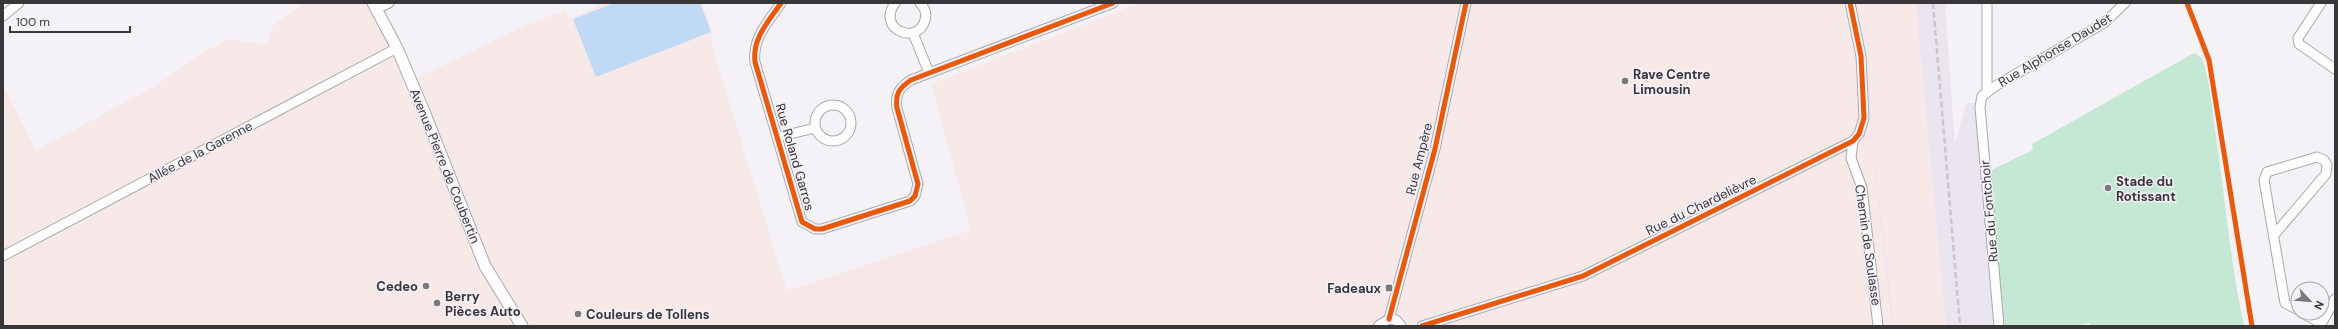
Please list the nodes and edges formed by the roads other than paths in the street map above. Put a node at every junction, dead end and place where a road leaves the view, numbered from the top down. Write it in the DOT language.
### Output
graph roads {
  1 [pos="19,3"];
  2 [pos="389,3"];
  3 [pos="781,3"];
  4 [pos="895,3"];
  5 [pos="920,3"];
  6 [pos="1113,3"];
  7 [pos="1466,3"];
  8 [pos="1850,3"];
  9 [pos="1987,3"];
  10 [pos="2126,3"];
  11 [pos="2321,3"];
  12 [pos="375,6"];
  13 [pos="3,16"];
  14 [pos="913,33"];
  15 [pos="397,48"];
  16 [pos="2335,69"];
  17 [pos="930,73"];
  18 [pos="1985,93"];
  19 [pos="815,128"];
  20 [pos="778,137"];
  21 [pos="1853,141"];
  22 [pos="2274,235"];
  23 [pos="3,256"];
  24 [pos="2335,299"];
  25 [pos="2290,306"];
  26 [pos="1389,319"];
  27 [pos="2321,325"];
  28 [pos="522,326"];
  29 [pos="1378,326"];
  30 [pos="1401,326"];
  31 [pos="1422,326"];
  32 [pos="1878,326"];
  33 [pos="1999,326"];
  1 -- 13 [label="street"];
  2 -- 12 [label="street"];
  3 -- 20 [label="street, Rue Roland Garros"];
  4 -- 14 [label="street"];
  5 -- 14 [label="street"];
  6 -- 17 [label="street, Rue Roland Garros"];
  7 -- 26 [label="street, Rue Ampère"];
  8 -- 21 [label="street"];
  9 -- 18 [label="street, Rue du Fontchoir"];
  10 -- 18 [label="street, Rue Alphonse Daudet"];
  11 -- 16 [label="street"];
  12 -- 15 [label="street, Avenue Pierre de Coubertin"];
  14 -- 17 [label="street"];
  15 -- 23 [label="street, Allée de la Garenne"];
  15 -- 28 [label="street, Avenue Pierre de Coubertin"];
  17 -- 20 [label="street, Rue Roland Garros"];
  18 -- 33 [label="street, Rue du Fontchoir"];
  19 -- 20 [label="street"];
  21 -- 31 [label="street, Rue du Chardelièvre"];
  21 -- 32 [label="street, Chemin de Soulasse"];
  22 -- 22 [label="street"];
  22 -- 25 [label="street"];
  24 -- 27 [label="street"];
  26 -- 29 [label="street"];
  26 -- 30 [label="street"];
}
